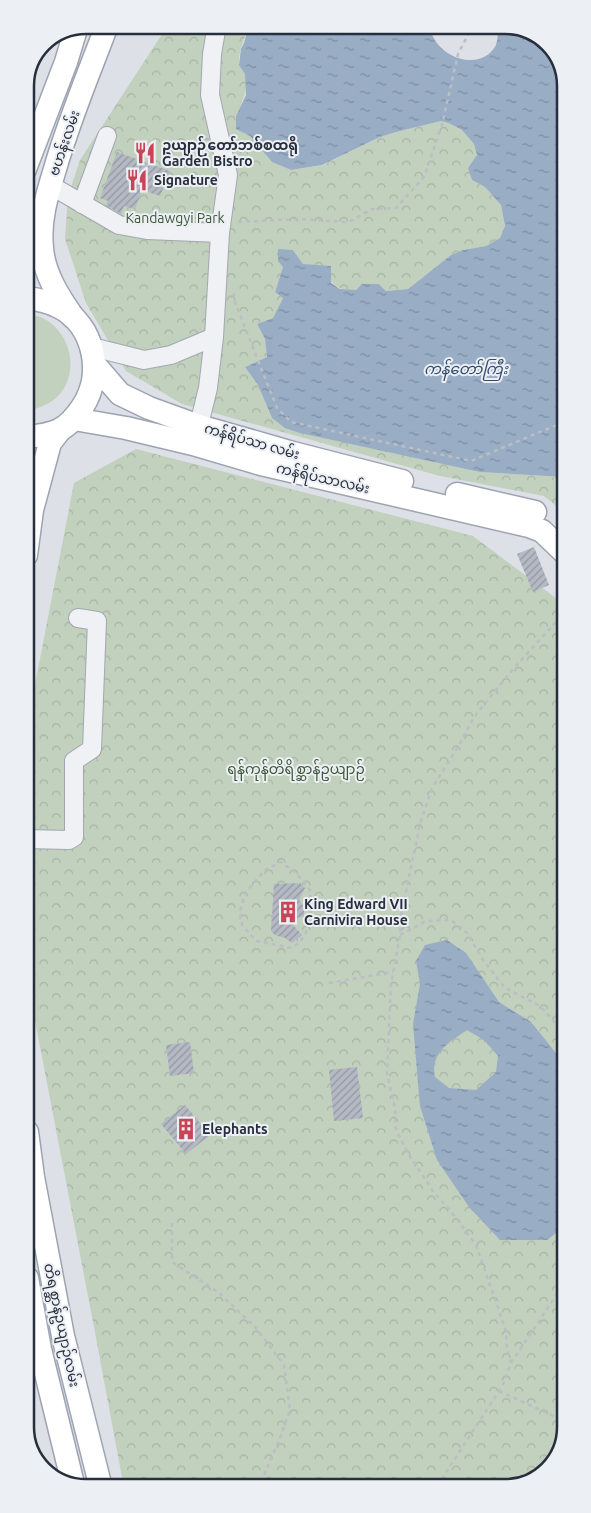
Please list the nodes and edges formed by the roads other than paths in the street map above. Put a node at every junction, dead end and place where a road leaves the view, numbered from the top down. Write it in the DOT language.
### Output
graph roads {
  1 [pos="104,34"];
  2 [pos="215,34"];
  3 [pos="74,36"];
  4 [pos="107,136"];
  5 [pos="34,145"];
  6 [pos="50,185"];
  7 [pos="82,204"];
  8 [pos="220,227"];
  9 [pos="34,299"];
  10 [pos="73,317"];
  11 [pos="214,338"];
  12 [pos="93,356"];
  13 [pos="67,424"];
  14 [pos="196,435"];
  15 [pos="34,436"];
  16 [pos="34,503"];
  17 [pos="557,526"];
  18 [pos="557,546"];
  19 [pos="78,618"];
  20 [pos="34,839"];
  21 [pos="34,1182"];
  22 [pos="34,1316"];
  23 [pos="71,1476"];
  24 [pos="99,1479"];
  1 -- 6 [label="main road, ဗဟန်းလမ်း"];
  2 -- 8 [label="street"];
  3 -- 5 [label="main road, ဗဟန်းလမ်း"];
  4 -- 7 [label="street"];
  6 -- 7 [label="street"];
  6 -- 10 [label="main road, ဗဟန်းလမ်း"];
  7 -- 8 [label="street"];
  8 -- 11 [label="street"];
  9 -- 10 [label="main road"];
  10 -- 12 [label="main road, ဗဟန်းလမ်း"];
  11 -- 12 [label="street"];
  11 -- 14 [label="street"];
  12 -- 13 [label="main road"];
  12 -- 14 [label="main road, ကန်ရိပ်သာ လမ်း"];
  13 -- 14 [label="main road, ကန်ရိပ်သာလမ်း"];
  13 -- 15 [label="main road"];
  13 -- 16 [label="main road"];
  14 -- 17 [label="main road, ကန်ရိပ်သာ လမ်း"];
  14 -- 18 [label="main road, ကန်ရိပ်သာလမ်း"];
  19 -- 20 [label="street"];
  21 -- 24 [label="main road, တိရစ္ဆာန်ဥယျာဉ်လမ်း"];
  22 -- 23 [label="main road, တိရစ္ဆာန်ဥယျာဉ်လမ်း"];
}
